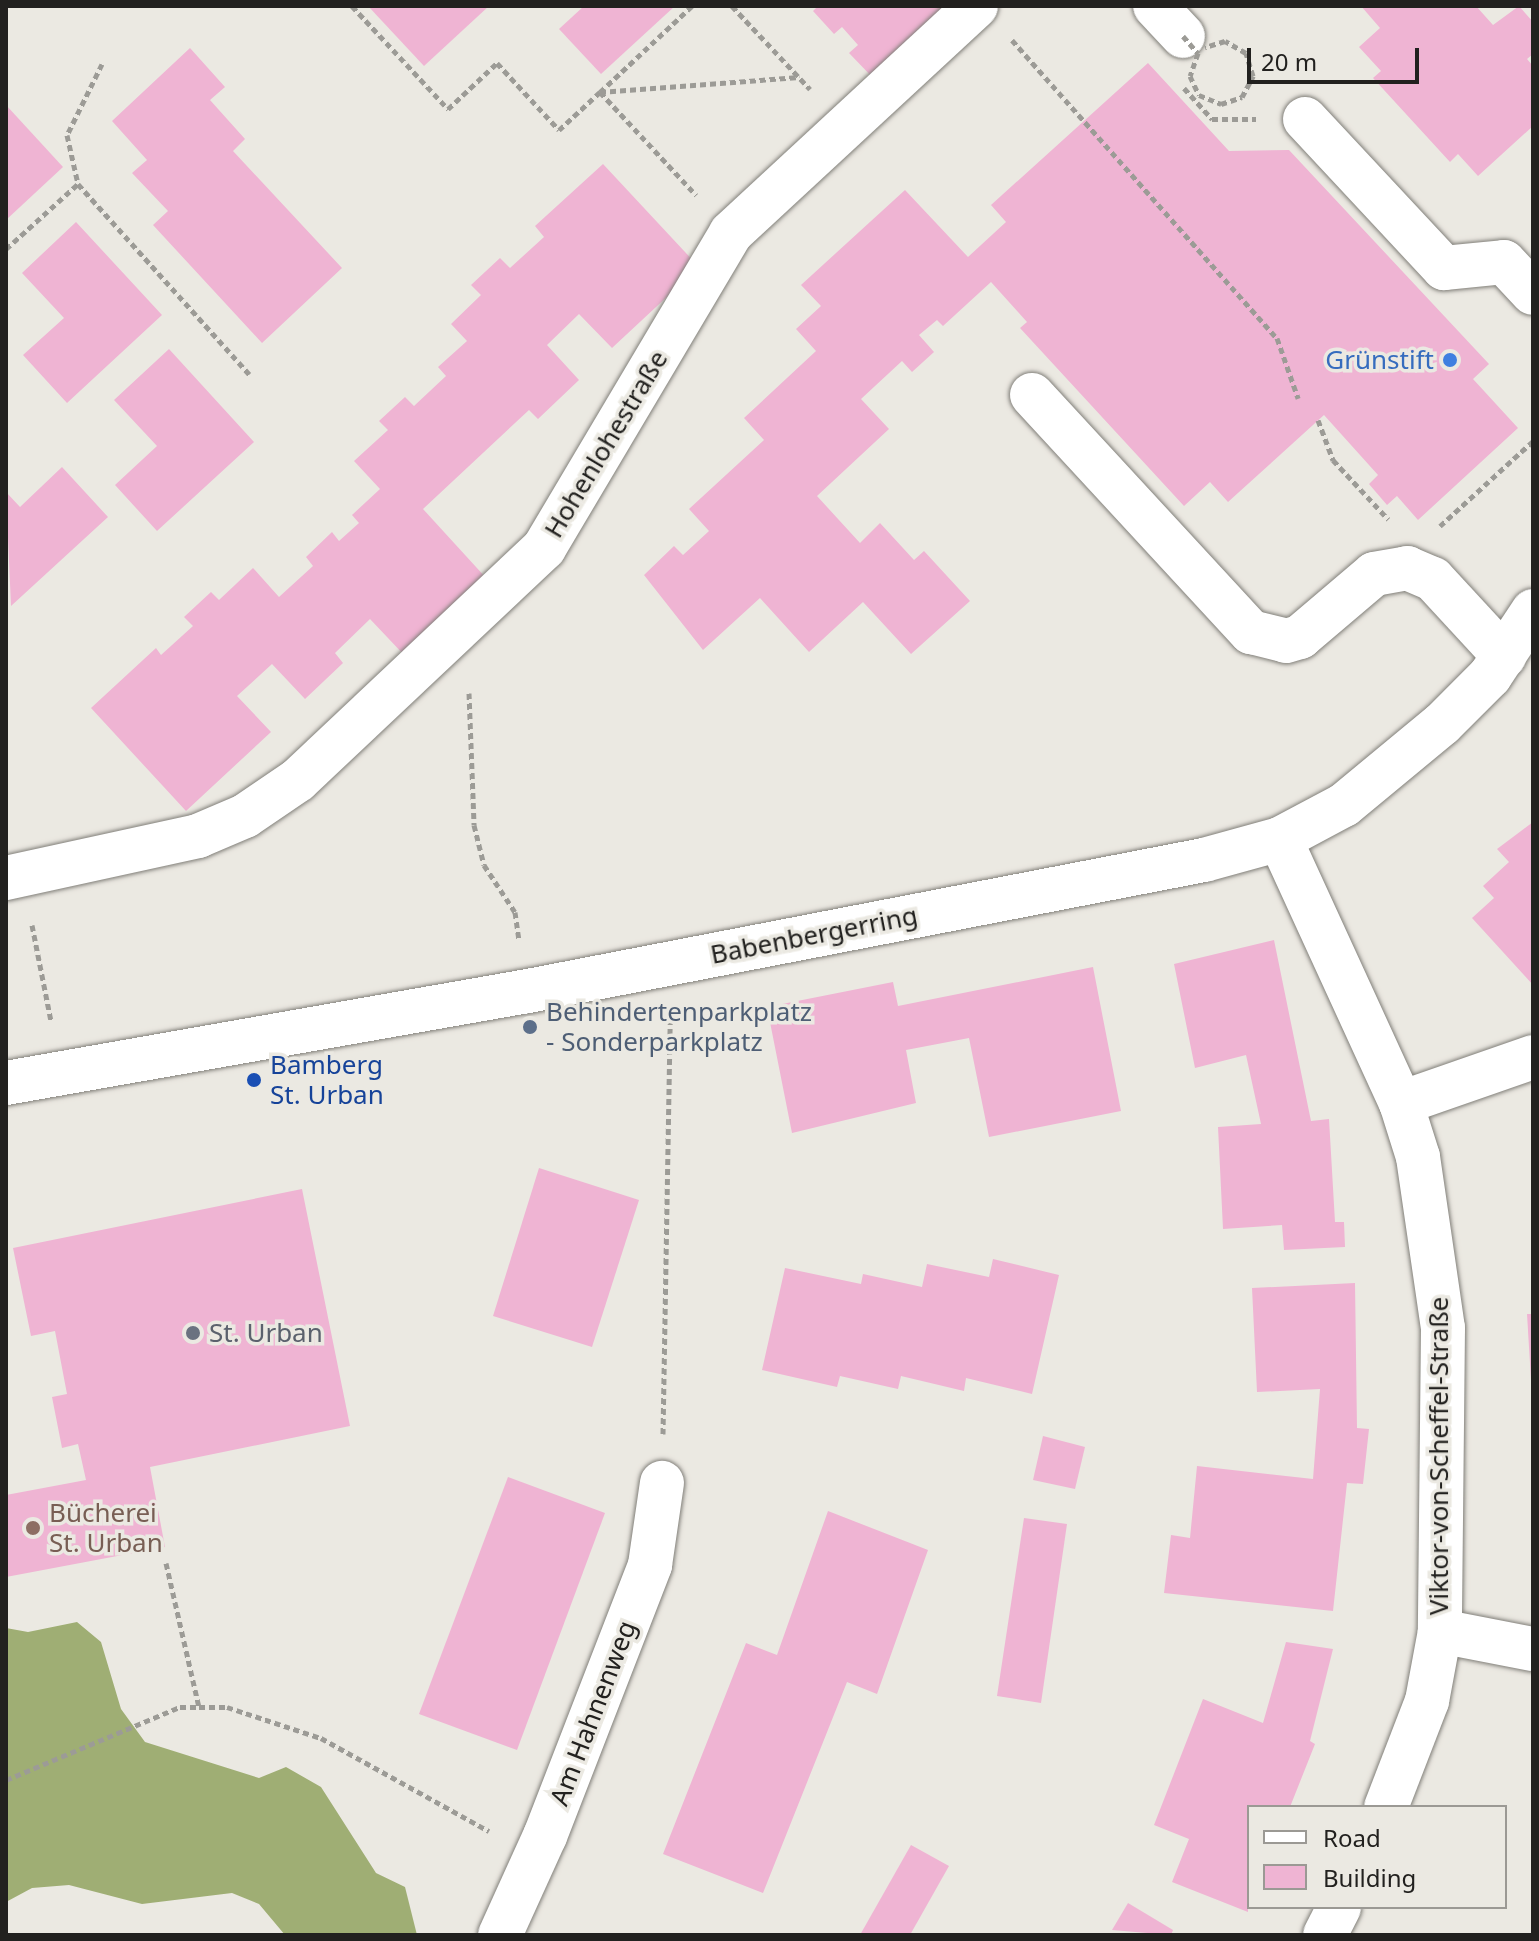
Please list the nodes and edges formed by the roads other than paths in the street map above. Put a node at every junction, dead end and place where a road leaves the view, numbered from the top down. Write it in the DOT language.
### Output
graph roads {
  1 [pos="990,18"];
  2 [pos="1305,119"];
  3 [pos="1533,293"];
  4 [pos="1032,395"];
  5 [pos="1533,611"];
  6 [pos="1504,656"];
  7 [pos="1280,839"];
  8 [pos="14,875"];
  9 [pos="1533,1057"];
  10 [pos="6,1083"];
  11 [pos="1401,1103"];
  12 [pos="662,1483"];
  13 [pos="1440,1631"];
  14 [pos="1533,1649"];
  15 [pos="1387,1805"];
  16 [pos="1338,1909"];
  17 [pos="500,1935"];
  18 [pos="1325,1935"];
  1 -- 8 [label="street, Hohenlohestraße"];
  2 -- 3 [label="street"];
  4 -- 6 [label="street"];
  5 -- 6 [label="street, Babenbergerring"];
  6 -- 7 [label="street, Babenbergerring"];
  7 -- 10 [label="street, Babenbergerring"];
  7 -- 11 [label="street, Viktor-von-Scheffel-Straße"];
  9 -- 11 [label="street"];
  11 -- 13 [label="street, Viktor-von-Scheffel-Straße"];
  12 -- 17 [label="street, Am Hahnenweg"];
  13 -- 14 [label="street"];
  13 -- 15 [label="street, Viktor-von-Scheffel-Straße"];
  16 -- 18 [label="street"];
}
